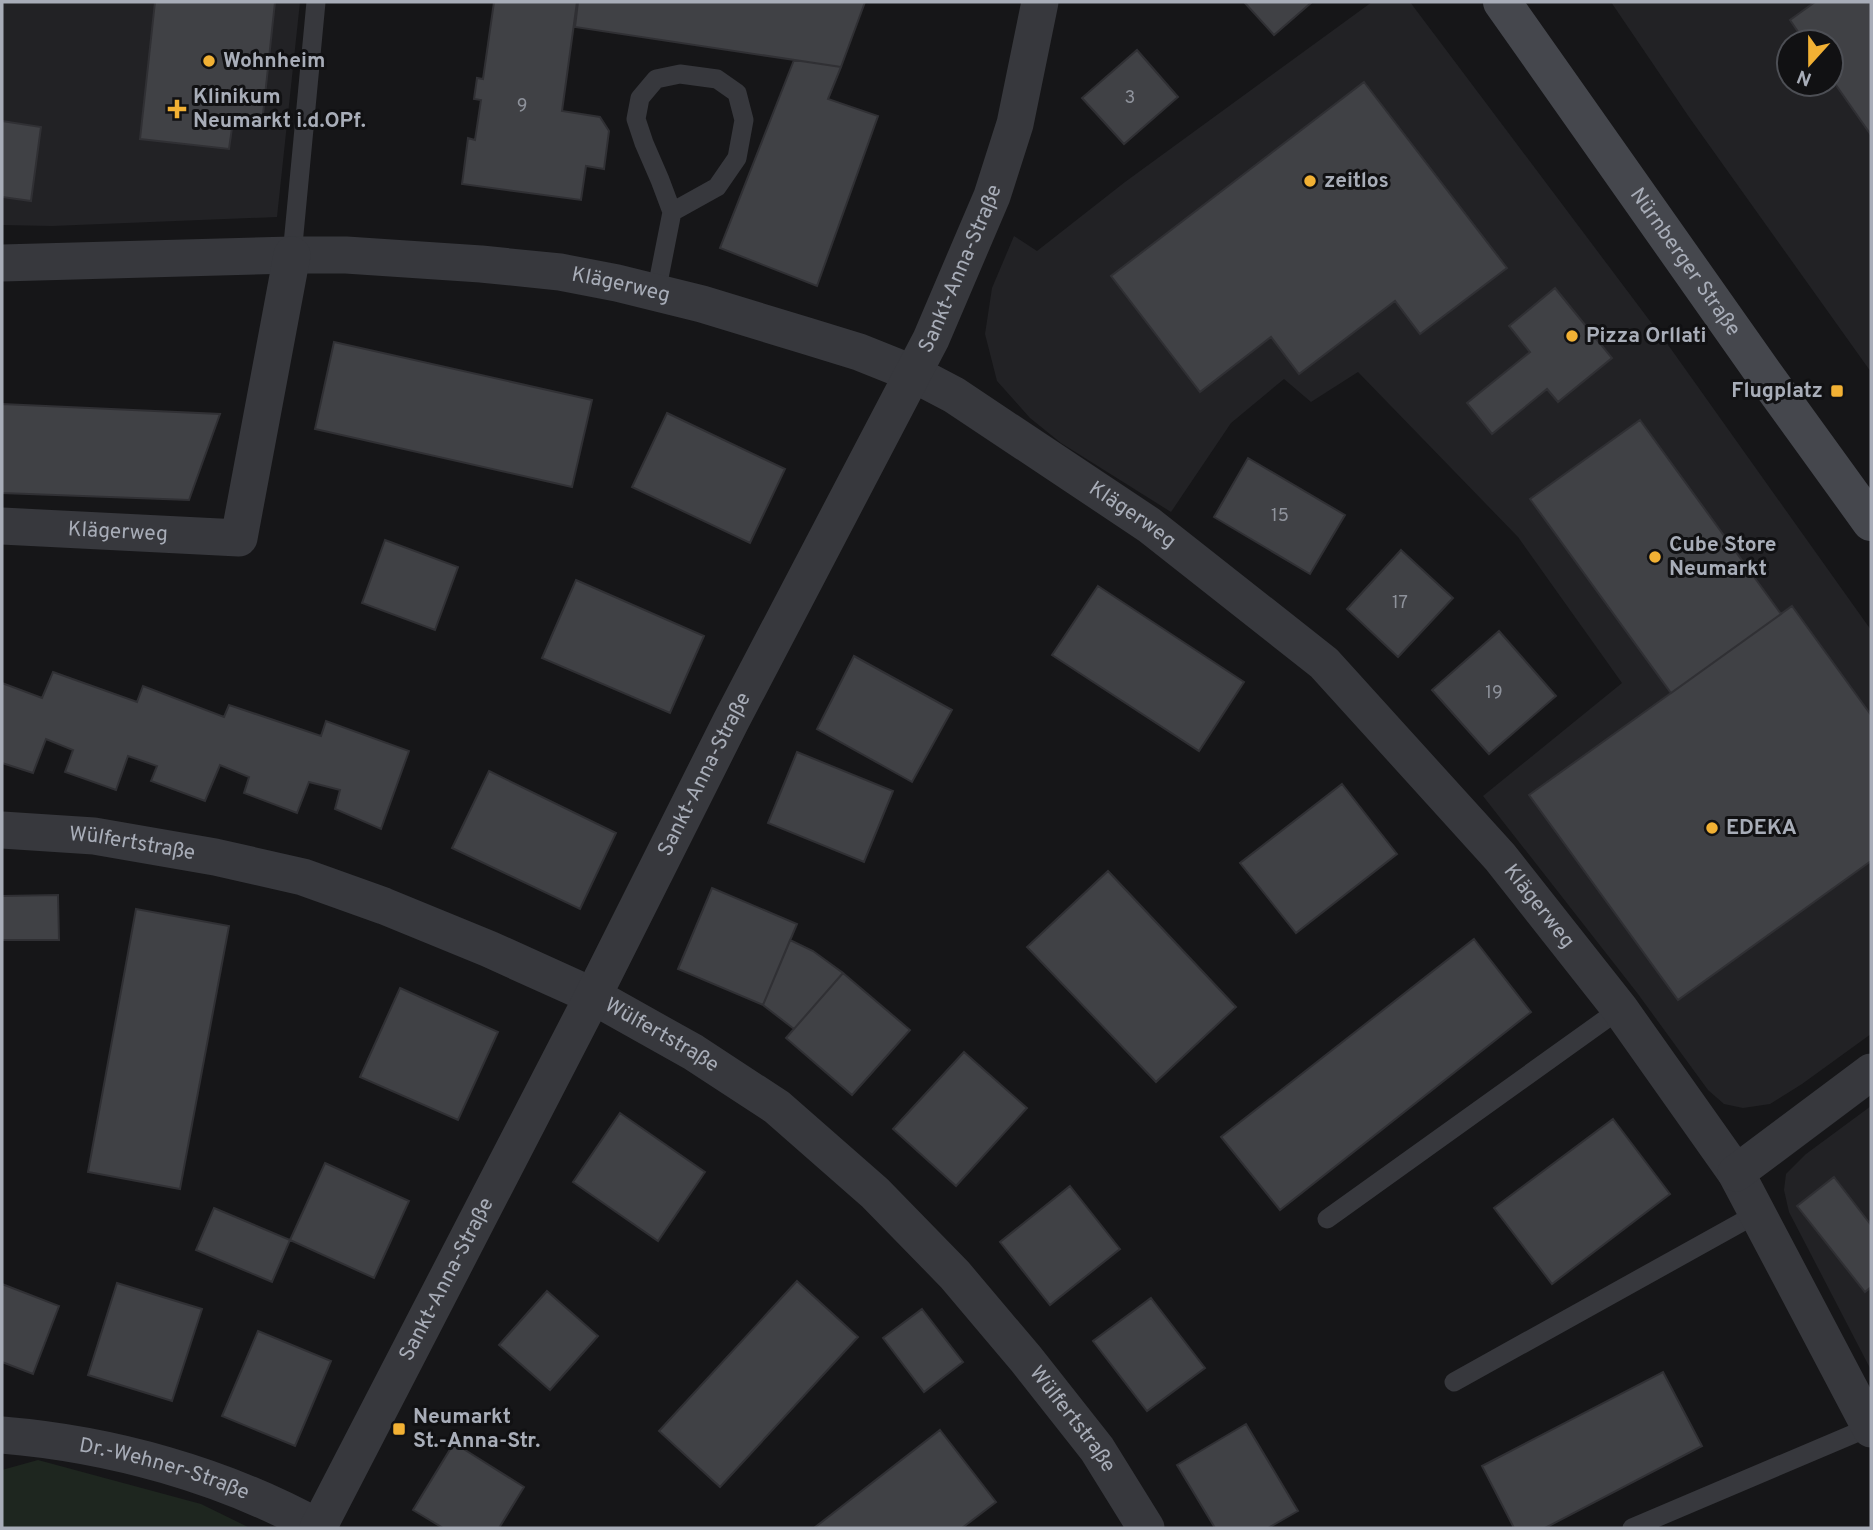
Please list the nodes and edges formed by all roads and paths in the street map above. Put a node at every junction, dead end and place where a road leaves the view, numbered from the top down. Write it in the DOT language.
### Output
graph roads {
  1 [pos="316,2"];
  2 [pos="1040,2"];
  3 [pos="1502,2"];
  4 [pos="672,212"];
  5 [pos="292,255"];
  6 [pos="2,263"];
  7 [pos="656,293"];
  8 [pos="914,374"];
  9 [pos="1866,503"];
  10 [pos="2,526"];
  11 [pos="2,830"];
  12 [pos="593,996"];
  13 [pos="1620,1009"];
  14 [pos="1871,1072"];
  15 [pos="1736,1172"];
  16 [pos="1758,1213"];
  17 [pos="1327,1219"];
  18 [pos="1454,1382"];
  19 [pos="1871,1428"];
  20 [pos="2,1435"];
  21 [pos="319,1528"];
  22 [pos="1146,1528"];
  23 [pos="1632,1528"];
  1 -- 5 [label="lane"];
  2 -- 8 [label="street, Sankt-Anna-Straße"];
  3 -- 9 [label="main road, Nürnberger Straße"];
  4 -- 4 [label="lane"];
  4 -- 7 [label="lane"];
  5 -- 6 [label="street, Klägerweg"];
  5 -- 7 [label="street, Klägerweg"];
  5 -- 10 [label="street, Klägerweg"];
  7 -- 8 [label="street, Klägerweg"];
  8 -- 12 [label="street, Sankt-Anna-Straße"];
  8 -- 13 [label="street, Klägerweg"];
  11 -- 12 [label="street, Wülfertstraße"];
  12 -- 21 [label="street, Sankt-Anna-Straße"];
  12 -- 22 [label="street, Wülfertstraße"];
  13 -- 15 [label="street, Klägerweg"];
  13 -- 17 [label="lane"];
  14 -- 15 [label="street"];
  15 -- 16 [label="street, Klägerweg"];
  16 -- 18 [label="lane"];
  16 -- 19 [label="street, Klägerweg"];
  19 -- 23 [label="lane"];
  20 -- 21 [label="street, Dr.-Wehner-Straße"];
}
